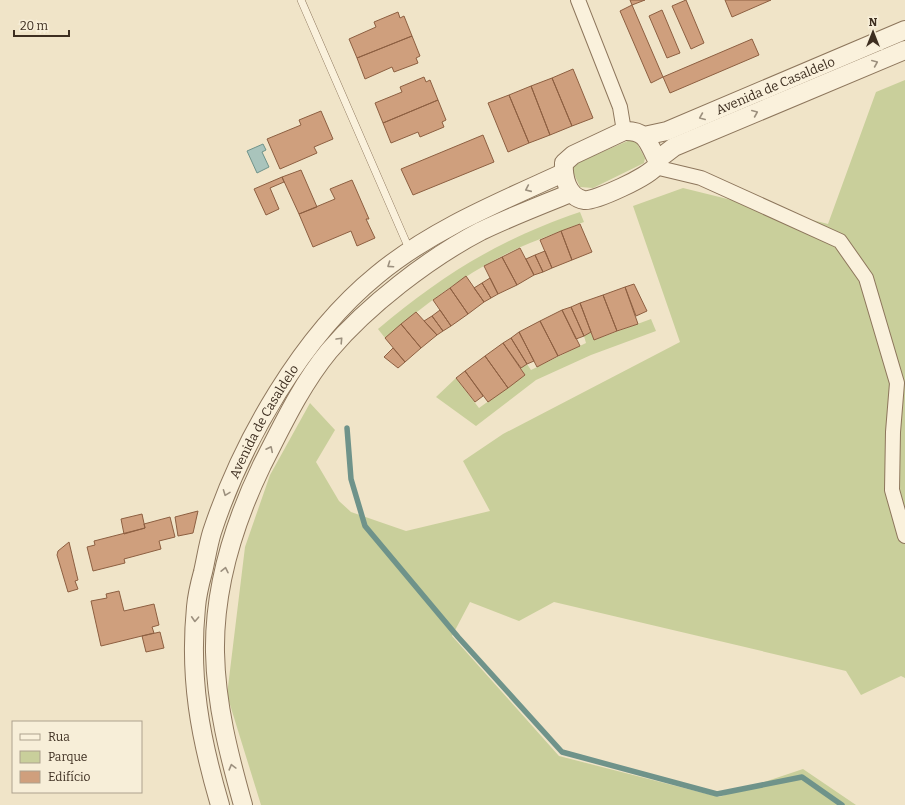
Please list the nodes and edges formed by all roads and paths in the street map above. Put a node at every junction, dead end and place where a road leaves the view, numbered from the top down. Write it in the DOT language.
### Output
graph roads {
  1 [pos="301,0"];
  2 [pos="578,0"];
  3 [pos="905,30"];
  4 [pos="905,50"];
  5 [pos="624,131"];
  6 [pos="644,136"];
  7 [pos="656,164"];
  8 [pos="563,173"];
  9 [pos="571,193"];
  10 [pos="410,251"];
  11 [pos="905,536"];
  12 [pos="220,805"];
  13 [pos="243,805"];
  1 -- 10 [label="lane"];
  2 -- 5 [label="street"];
  3 -- 6 [label="street, Avenida de Casaldelo, one-way"];
  7 -- 4 [label="street, Avenida de Casaldelo, one-way"];
  5 -- 6 [label="street, Avenida de Casaldelo"];
  5 -- 8 [label="street"];
  6 -- 7 [label="street"];
  7 -- 9 [label="street, Avenida de Casaldelo"];
  7 -- 11 [label="street"];
  8 -- 9 [label="street"];
  8 -- 10 [label="street, Avenida de Casaldelo, one-way"];
  13 -- 9 [label="street, Avenida de Casaldelo, one-way"];
  10 -- 12 [label="street, Avenida de Casaldelo, one-way"];
}
